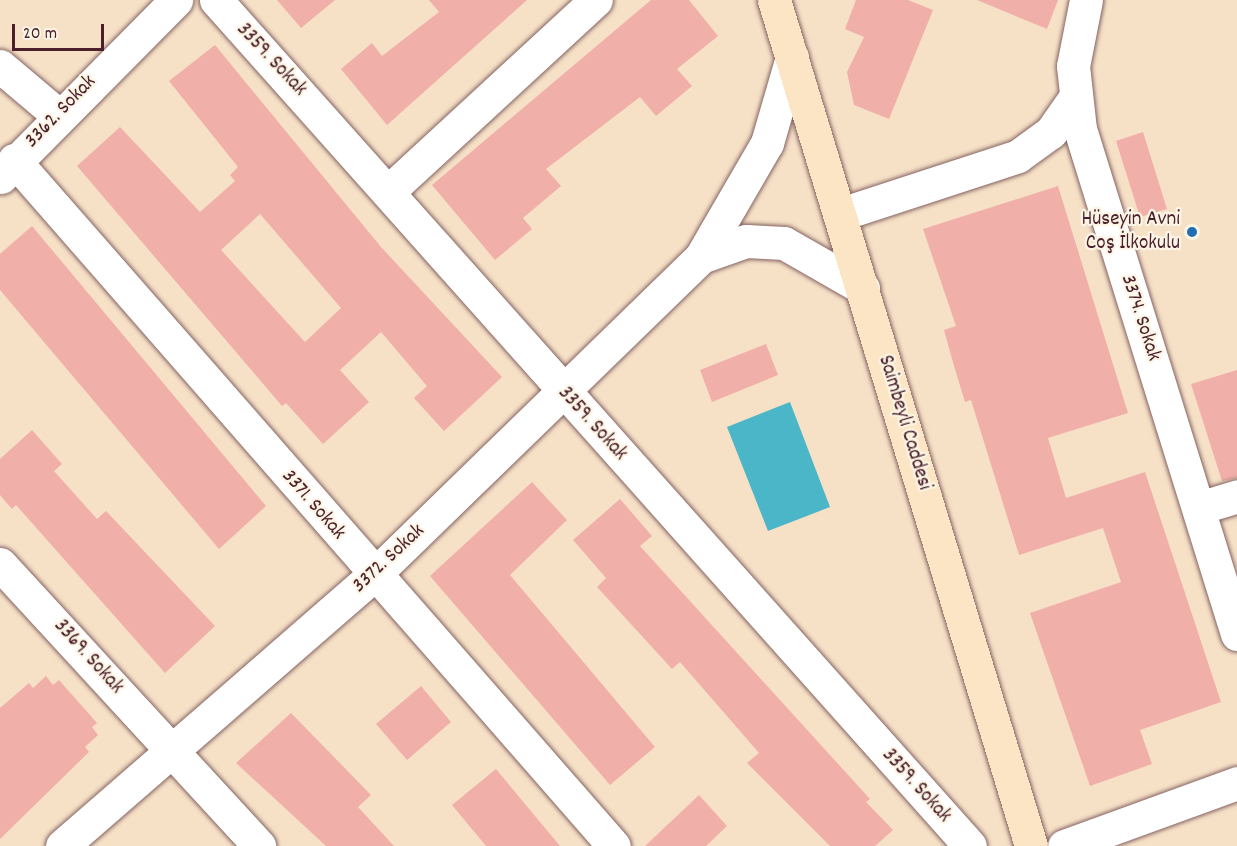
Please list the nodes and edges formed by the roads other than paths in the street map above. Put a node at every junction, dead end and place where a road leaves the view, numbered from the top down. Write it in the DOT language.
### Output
graph roads {
  1 [pos="176,0"];
  2 [pos="216,0"];
  3 [pos="596,0"];
  4 [pos="1086,0"];
  5 [pos="780,6"];
  6 [pos="792,57"];
  7 [pos="0,66"];
  8 [pos="1074,99"];
  9 [pos="57,115"];
  10 [pos="7,169"];
  11 [pos="390,190"];
  12 [pos="841,214"];
  13 [pos="701,256"];
  14 [pos="863,288"];
  15 [pos="563,391"];
  16 [pos="1237,496"];
  17 [pos="1202,507"];
  18 [pos="0,564"];
  19 [pos="374,575"];
  20 [pos="1237,634"];
  21 [pos="173,752"];
  22 [pos="1237,783"];
  23 [pos="62,846"];
  24 [pos="259,846"];
  25 [pos="614,846"];
  26 [pos="970,846"];
  27 [pos="1031,846"];
  28 [pos="1064,846"];
  1 -- 9 [label="street, 3362. Sokak"];
  2 -- 11 [label="street, 3359. Sokak"];
  3 -- 11 [label="street"];
  4 -- 8 [label="street, 3374. Sokak"];
  5 -- 6 [label="main road, Saimbeyli Caddesi"];
  6 -- 12 [label="main road, Saimbeyli Caddesi"];
  6 -- 13 [label="street"];
  7 -- 9 [label="street"];
  8 -- 12 [label="street"];
  8 -- 17 [label="street, 3374. Sokak"];
  9 -- 10 [label="street, 3362. Sokak"];
  10 -- 19 [label="street, 3371. Sokak"];
  11 -- 15 [label="street, 3359. Sokak"];
  12 -- 14 [label="main road, Saimbeyli Caddesi"];
  13 -- 14 [label="street"];
  13 -- 15 [label="street, 3372. Sokak"];
  14 -- 27 [label="main road, Saimbeyli Caddesi"];
  15 -- 19 [label="street, 3372. Sokak"];
  15 -- 26 [label="street, 3359. Sokak"];
  16 -- 17 [label="street"];
  17 -- 20 [label="street, 3374. Sokak"];
  18 -- 21 [label="street, 3369. Sokak"];
  19 -- 21 [label="street, 3372. Sokak"];
  19 -- 25 [label="street, 3371. Sokak"];
  21 -- 23 [label="street, 3372. Sokak"];
  21 -- 24 [label="street, 3369. Sokak"];
  22 -- 28 [label="street"];
}
